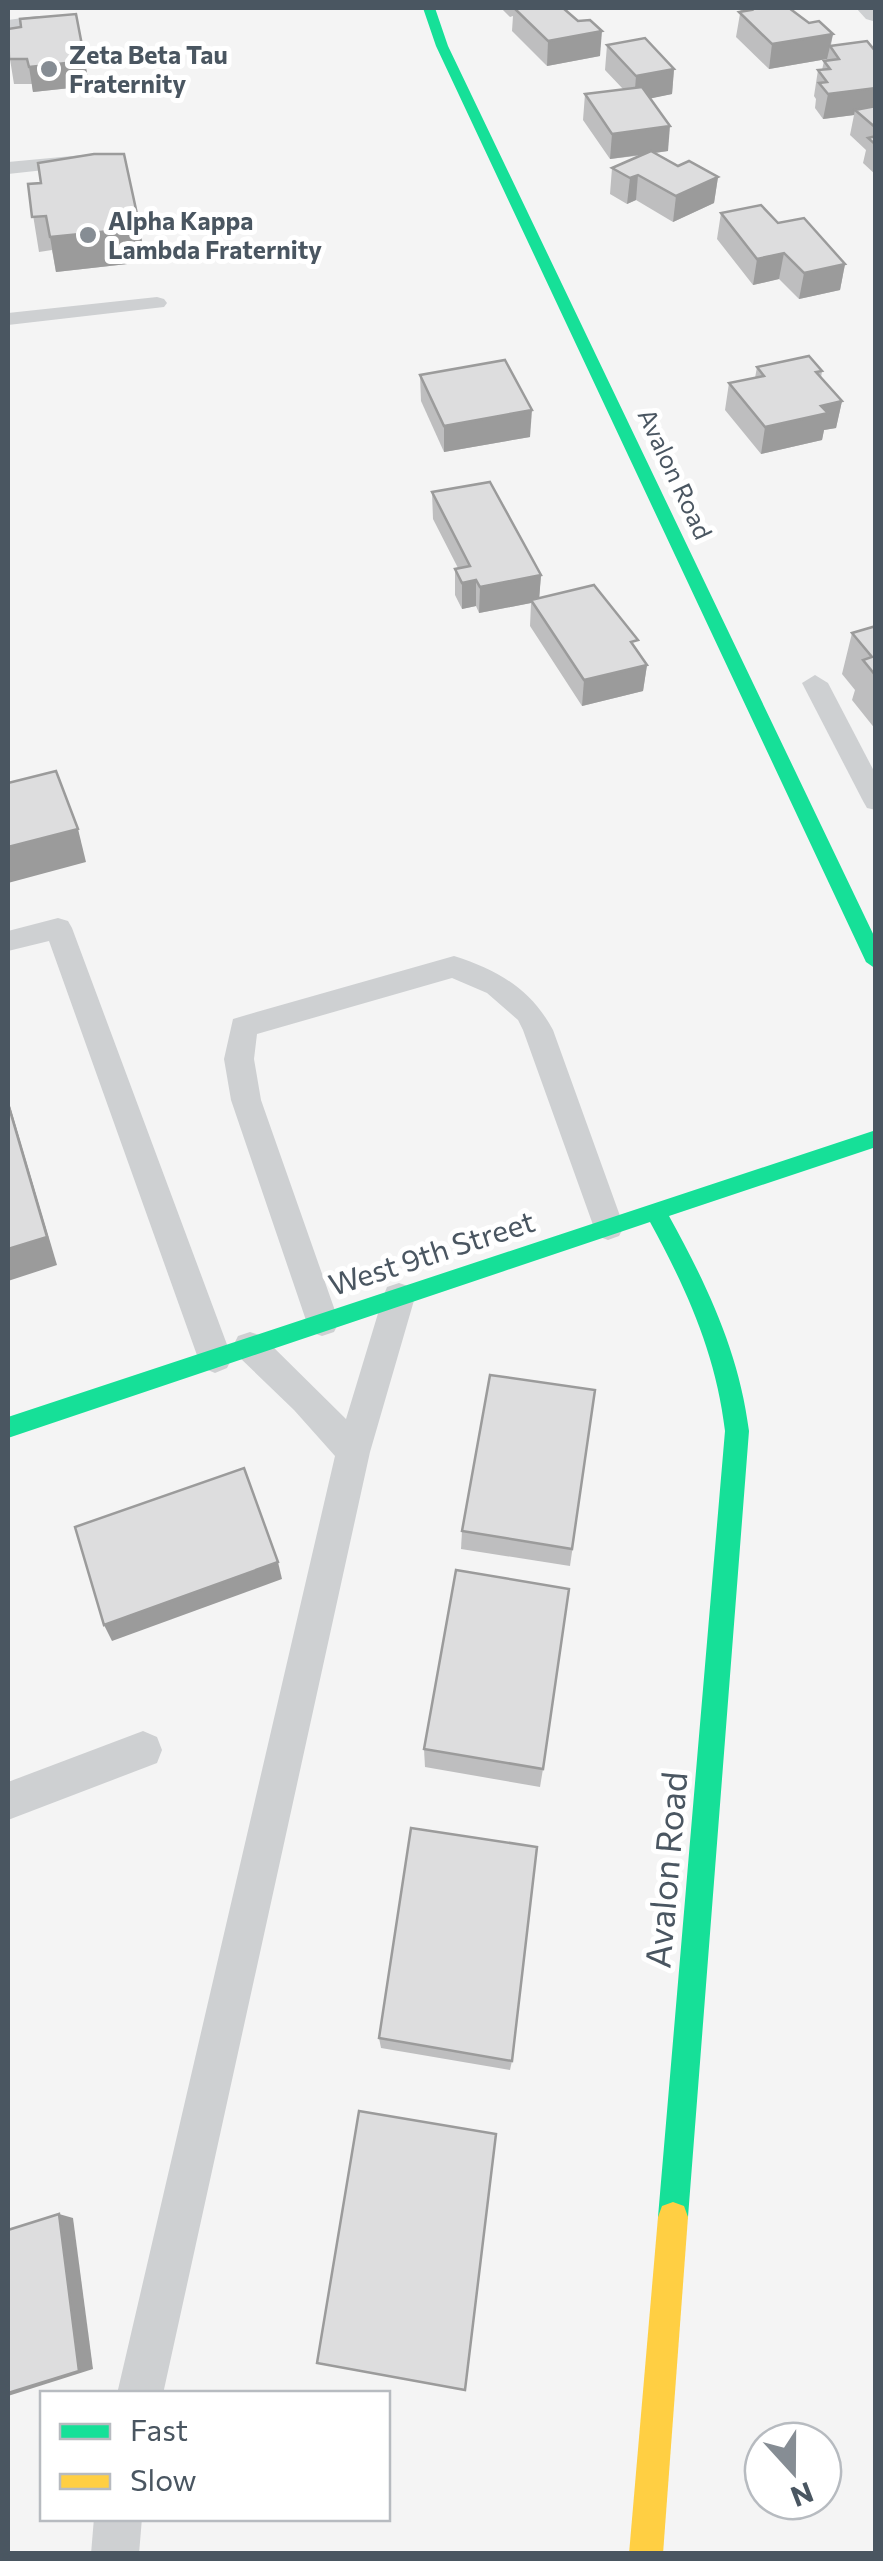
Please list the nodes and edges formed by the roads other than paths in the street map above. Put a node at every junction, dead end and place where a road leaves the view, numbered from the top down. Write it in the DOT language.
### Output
graph roads {
  1 [pos="429,8"];
  2 [pos="870,8"];
  3 [pos="876,14"];
  4 [pos="37,22"];
  5 [pos="8,25"];
  6 [pos="112,158"];
  7 [pos="8,168"];
  8 [pos="156,303"];
  9 [pos="8,319"];
  10 [pos="815,683"];
  11 [pos="876,801"];
  12 [pos="8,941"];
  13 [pos="876,962"];
  14 [pos="876,1138"];
  15 [pos="655,1211"];
  16 [pos="608,1227"];
  17 [pos="399,1297"];
  18 [pos="322,1322"];
  19 [pos="250,1346"];
  20 [pos="215,1358"];
  21 [pos="8,1427"];
  22 [pos="352,1452"];
  23 [pos="143,1750"];
  24 [pos="8,1801"];
  25 [pos="141,2391"];
  26 [pos="118,2521"];
  27 [pos="115,2554"];
  28 [pos="646,2554"];
  1 -- 13 [label="street, Avalon Road"];
  2 -- 3 [label="street"];
  4 -- 5 [label="lane"];
  6 -- 7 [label="lane"];
  8 -- 9 [label="lane"];
  10 -- 11 [label="lane"];
  12 -- 20 [label="lane"];
  14 -- 15 [label="street, West 9th Street"];
  15 -- 16 [label="street, West 9th Street"];
  15 -- 28 [label="street, Avalon Road"];
  16 -- 17 [label="street, West 9th Street"];
  16 -- 18 [label="lane"];
  17 -- 18 [label="street, West 9th Street"];
  17 -- 22 [label="lane"];
  18 -- 19 [label="street, West 9th Street"];
  19 -- 20 [label="street, West 9th Street"];
  19 -- 22 [label="lane"];
  20 -- 21 [label="street, West 9th Street"];
  22 -- 25 [label="lane"];
  23 -- 24 [label="lane"];
  26 -- 27 [label="lane"];
}
